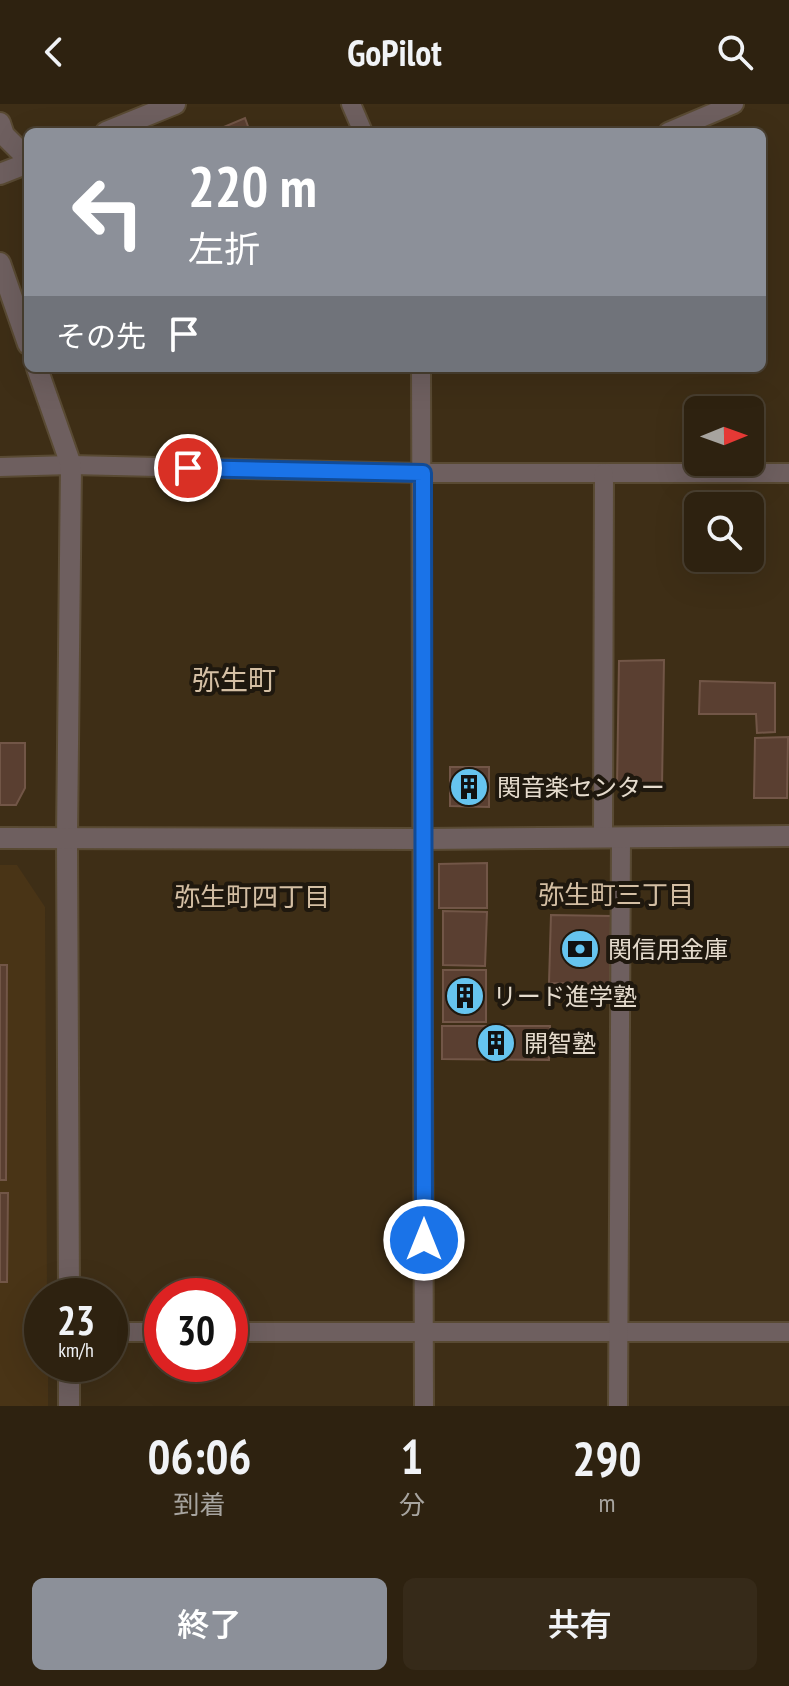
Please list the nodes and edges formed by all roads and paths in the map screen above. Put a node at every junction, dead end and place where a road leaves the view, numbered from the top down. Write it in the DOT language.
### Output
graph roads {
  1 [pos="175,104"];
  2 [pos="351,104"];
  3 [pos="734,104"];
  4 [pos="0,123"];
  5 [pos="116,128"];
  6 [pos="361,128"];
  7 [pos="677,128"];
  8 [pos="24,152"];
  9 [pos="24,165"];
  10 [pos="0,174"];
  11 [pos="0,263"];
  12 [pos="24,332"];
  13 [pos="38,372"];
  14 [pos="421,372"];
  15 [pos="71,465"];
  16 [pos="0,467"];
  17 [pos="423,473"];
  18 [pos="604,473"];
  19 [pos="789,473"];
  20 [pos="789,836"];
  21 [pos="0,838"];
  22 [pos="67,838"];
  23 [pos="612,838"];
  24 [pos="422,839"];
  25 [pos="69,1278"];
  26 [pos="248,1332"];
  27 [pos="424,1332"];
  28 [pos="618,1332"];
  29 [pos="789,1332"];
  30 [pos="69,1382"];
  31 [pos="69,1406"];
  32 [pos="424,1406"];
  33 [pos="618,1406"];
  1 -- 5 [label="street"];
  2 -- 6 [label="street"];
  3 -- 7 [label="street"];
  4 -- 8 [label="street"];
  9 -- 10 [label="street"];
  11 -- 12 [label="street"];
  13 -- 15 [label="street"];
  14 -- 17 [label="street"];
  15 -- 16 [label="street"];
  15 -- 17 [label="street"];
  15 -- 22 [label="street"];
  17 -- 18 [label="street"];
  17 -- 24 [label="street"];
  18 -- 19 [label="street"];
  18 -- 23 [label="street"];
  20 -- 23 [label="street"];
  21 -- 22 [label="street"];
  22 -- 24 [label="street"];
  22 -- 25 [label="street"];
  23 -- 24 [label="street"];
  23 -- 28 [label="street"];
  24 -- 27 [label="street"];
  26 -- 27 [label="street"];
  27 -- 28 [label="street"];
  27 -- 32 [label="street"];
  28 -- 29 [label="street"];
  28 -- 33 [label="street"];
  30 -- 31 [label="street"];
}
